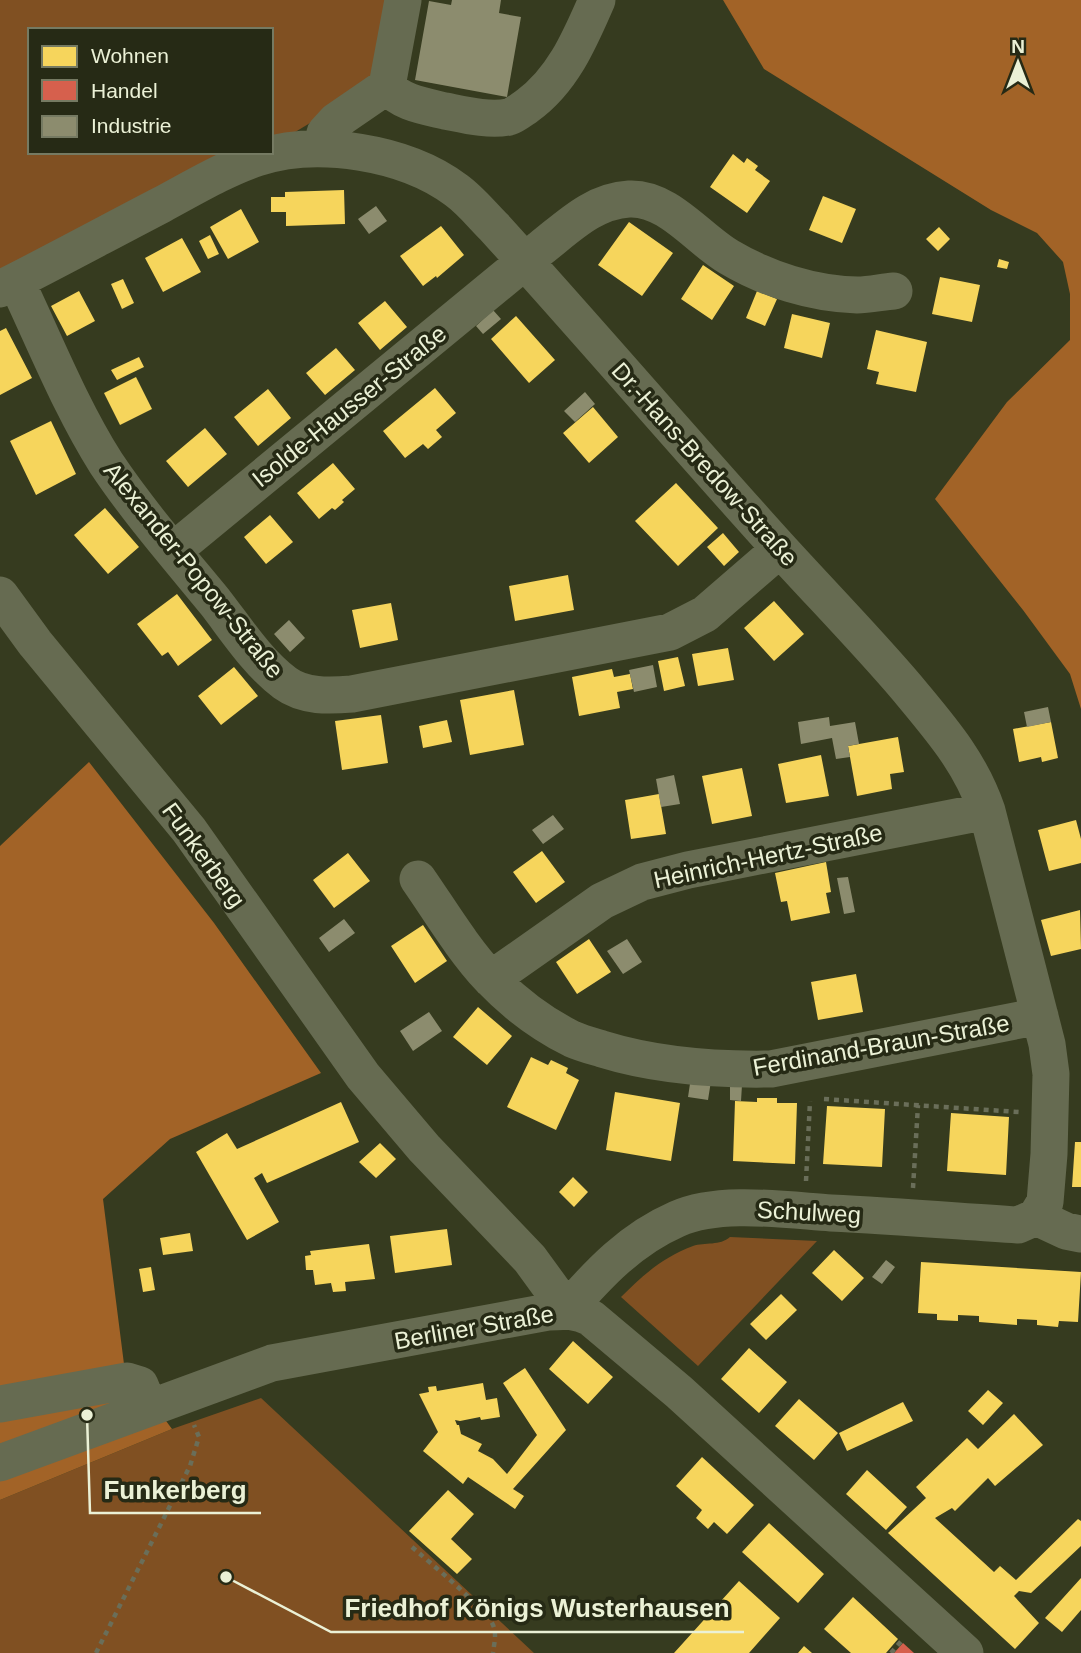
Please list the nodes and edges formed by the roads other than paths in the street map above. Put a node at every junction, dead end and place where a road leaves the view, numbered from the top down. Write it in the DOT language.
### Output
graph roads {
  1 [pos="403,0"];
  2 [pos="597,0"];
  3 [pos="387,86"];
  4 [pos="322,149"];
  5 [pos="525,261"];
  6 [pos="8,285"];
  7 [pos="894,291"];
  8 [pos="780,549"];
  9 [pos="173,551"];
  10 [pos="0,595"];
  11 [pos="987,811"];
  12 [pos="418,879"];
  13 [pos="491,979"];
  14 [pos="1040,1016"];
  15 [pos="1036,1217"];
  16 [pos="1081,1234"];
  17 [pos="567,1310"];
  18 [pos="0,1404"];
  19 [pos="149,1407"];
  20 [pos="0,1463"];
  21 [pos="965,1653"];
  1 -- 3 [label="street"];
  2 -- 3 [label="street"];
  3 -- 4 [label="street"];
  4 -- 5 [label="street, Dr.-Hans-Bredow-Straße"];
  4 -- 6 [label="street, Dr.-Hans-Bredow-Straße"];
  5 -- 7 [label="street, Isolde-Hausser-Straße"];
  5 -- 8 [label="street, Dr.-Hans-Bredow-Straße"];
  5 -- 9 [label="street, Isolde-Hausser-Straße"];
  6 -- 9 [label="street, Alexander-Popow-Straße"];
  8 -- 9 [label="street, Alexander-Popow-Straße"];
  8 -- 11 [label="street, Dr.-Hans-Bredow-Straße"];
  10 -- 17 [label="street, Funkerberg"];
  11 -- 13 [label="street, Heinrich-Hertz-Straße"];
  11 -- 14 [label="street, Dr.-Hans-Bredow-Straße"];
  12 -- 13 [label="street, Ferdinand-Braun-Straße"];
  13 -- 14 [label="street, Ferdinand-Braun-Straße"];
  14 -- 15 [label="street, Dr.-Hans-Bredow-Straße"];
  15 -- 16 [label="street"];
  15 -- 17 [label="street, Schulweg"];
  17 -- 19 [label="street, Berliner Straße"];
  17 -- 21 [label="street, Berliner Straße"];
  18 -- 19 [label="street"];
  19 -- 20 [label="street, Berliner Straße"];
}
